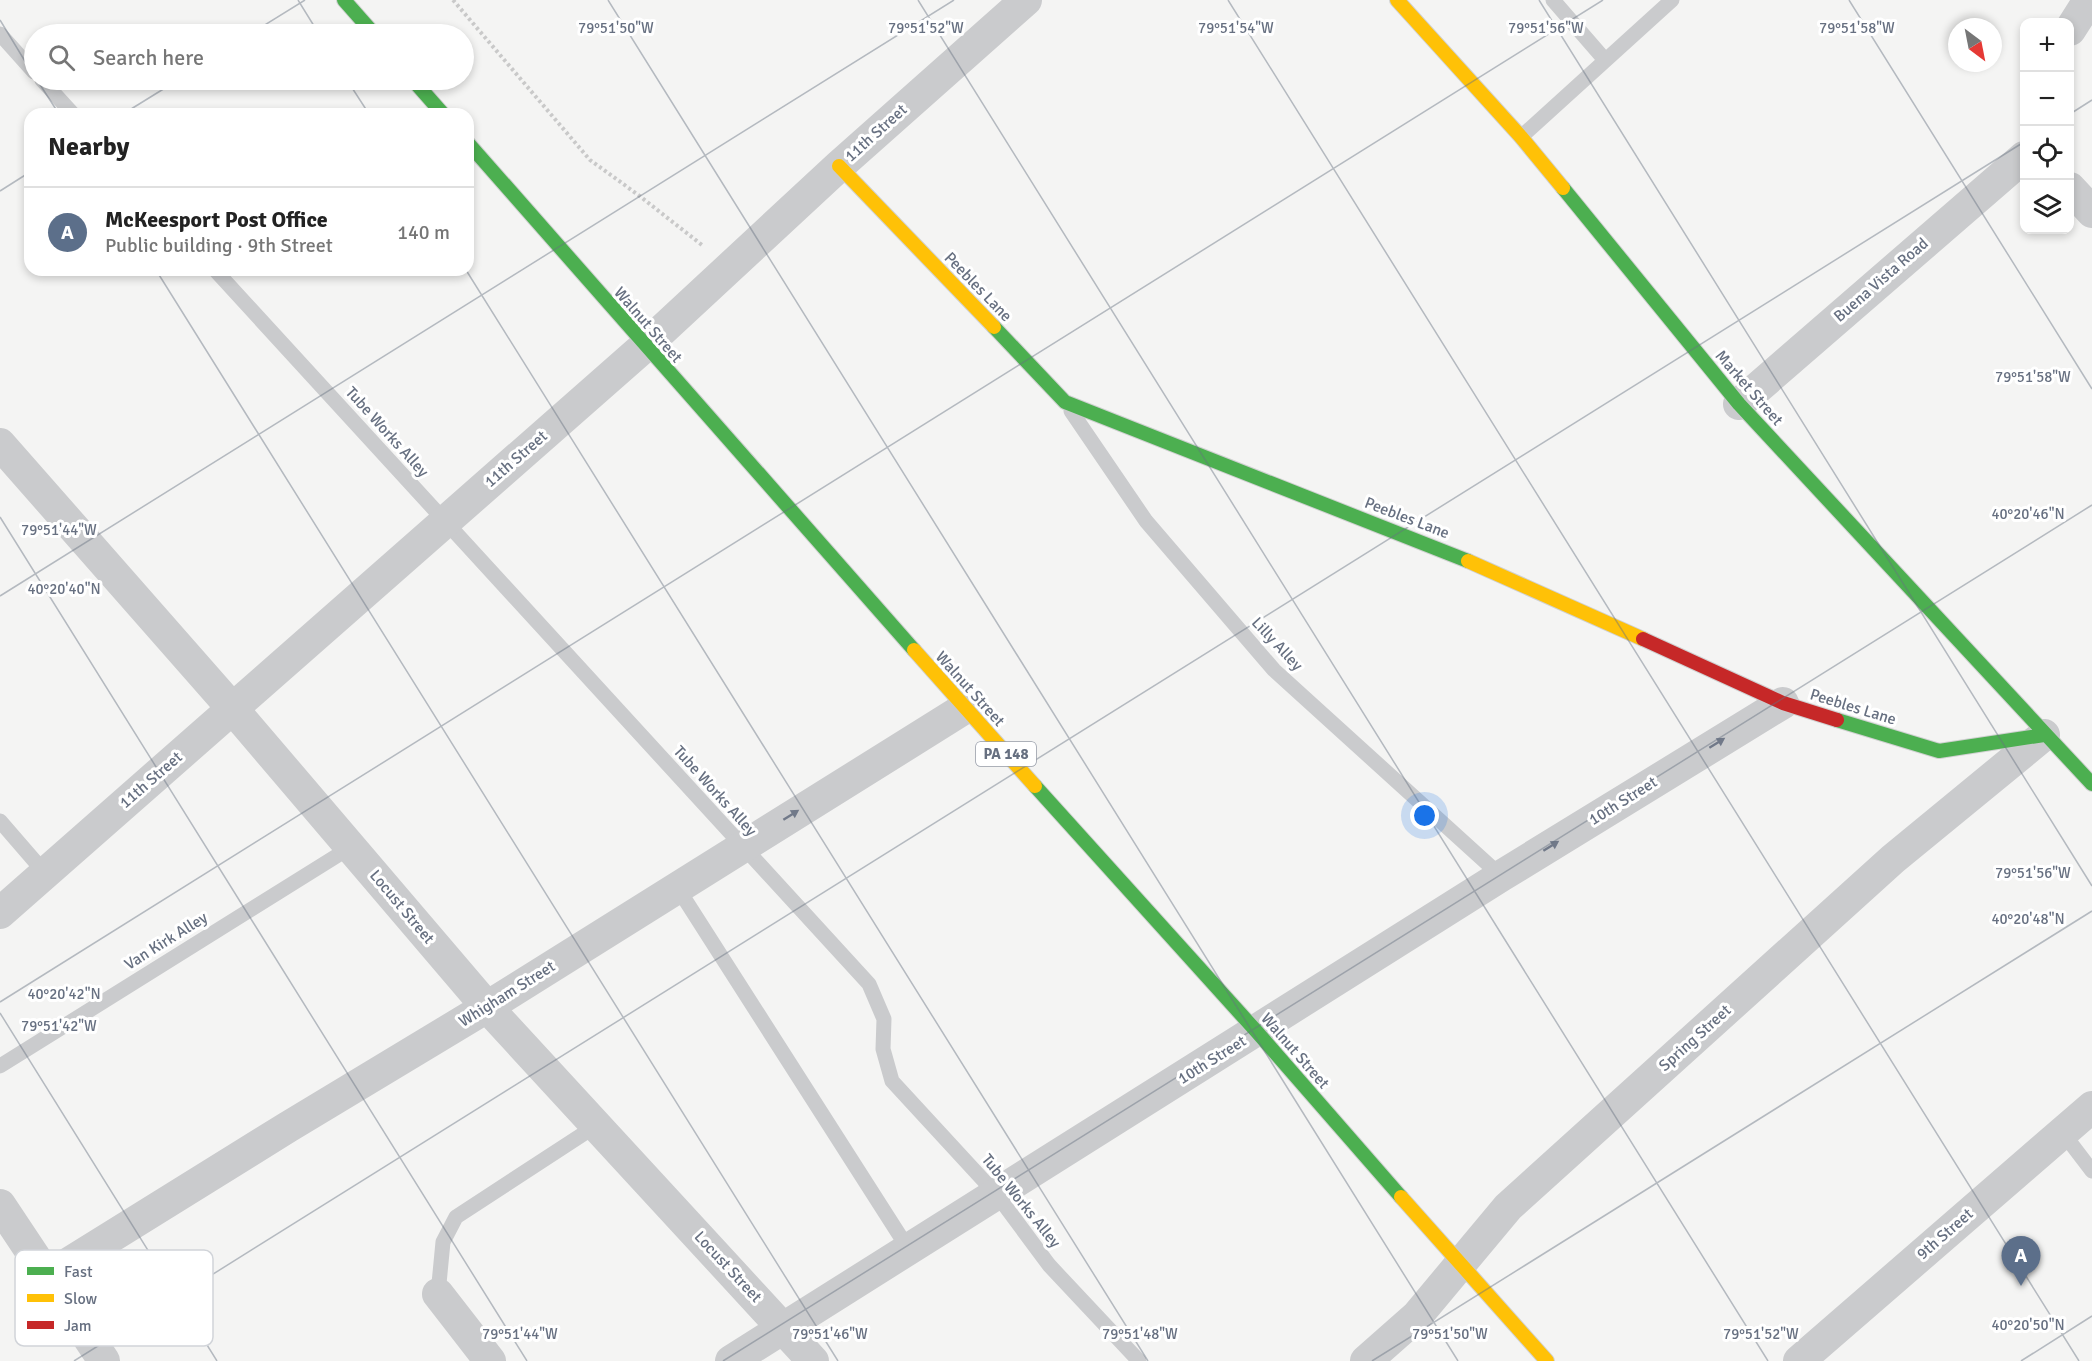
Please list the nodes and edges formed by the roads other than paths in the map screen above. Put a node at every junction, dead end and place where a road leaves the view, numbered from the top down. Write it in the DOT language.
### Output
graph roads {
  1 [pos="344,0"];
  2 [pos="1026,0"];
  3 [pos="1397,0"];
  4 [pos="1553,0"];
  5 [pos="1672,0"];
  6 [pos="2089,0"];
  7 [pos="365,24"];
  8 [pos="2074,24"];
  9 [pos="0,34"];
  10 [pos="1605,60"];
  11 [pos="24,61"];
  12 [pos="51,90"];
  13 [pos="422,90"];
  14 [pos="68,108"];
  15 [pos="438,108"];
  16 [pos="1521,137"];
  17 [pos="474,150"];
  18 [pos="2020,161"];
  19 [pos="839,166"];
  20 [pos="2074,192"];
  21 [pos="2092,212"];
  22 [pos="220,276"];
  23 [pos="645,346"];
  24 [pos="1065,402"];
  25 [pos="1738,404"];
  26 [pos="0,444"];
  27 [pos="445,522"];
  28 [pos="1784,703"];
  29 [pos="232,708"];
  30 [pos="965,708"];
  31 [pos="2044,735"];
  32 [pos="2092,784"];
  33 [pos="0,821"];
  34 [pos="742,846"];
  35 [pos="351,847"];
  36 [pos="45,873"];
  37 [pos="1501,876"];
  38 [pos="677,887"];
  39 [pos="0,912"];
  40 [pos="487,1007"];
  41 [pos="1257,1032"];
  42 [pos="0,1066"];
  43 [pos="2092,1107"];
  44 [pos="597,1125"];
  45 [pos="2063,1133"];
  46 [pos="2092,1171"];
  47 [pos="997,1195"];
  48 [pos="0,1205"];
  49 [pos="30,1250"];
  50 [pos="90,1250"];
  51 [pos="909,1250"];
  52 [pos="1461,1266"];
  53 [pos="438,1293"];
  54 [pos="784,1328"];
  55 [pos="94,1346"];
  56 [pos="104,1361"];
  57 [pos="490,1361"];
  58 [pos="731,1361"];
  59 [pos="813,1361"];
  60 [pos="1139,1361"];
  61 [pos="1366,1361"];
  62 [pos="1547,1361"];
  63 [pos="1799,1361"];
  1 -- 7 [label="main road"];
  2 -- 19 [label="street, 11th Street"];
  3 -- 16 [label="main road, Market Street"];
  4 -- 10 [label="lane"];
  5 -- 10 [label="lane"];
  6 -- 8 [label="street"];
  9 -- 11 [label="lane"];
  10 -- 16 [label="lane"];
  12 -- 14 [label="lane"];
  13 -- 15 [label="main road"];
  16 -- 25 [label="main road, Market Street"];
  17 -- 23 [label="main road, Walnut Street / PA 148"];
  18 -- 25 [label="street, Buena Vista Road"];
  19 -- 23 [label="street, 11th Street"];
  19 -- 24 [label="main road, Peebles Lane"];
  20 -- 21 [label="street"];
  22 -- 27 [label="lane, Tube Works Alley"];
  23 -- 27 [label="street, 11th Street"];
  23 -- 30 [label="main road, Walnut Street / PA 148"];
  24 -- 28 [label="main road, Peebles Lane"];
  24 -- 37 [label="lane, Lilly Alley"];
  25 -- 31 [label="main road, Market Street"];
  26 -- 29 [label="street, Locust Street"];
  27 -- 29 [label="street, 11th Street"];
  27 -- 34 [label="lane, Tube Works Alley"];
  28 -- 31 [label="main road, Peebles Lane"];
  37 -- 28 [label="street, 10th Street, one-way"];
  29 -- 35 [label="street, Locust Street"];
  29 -- 36 [label="street, 11th Street"];
  34 -- 30 [label="street, Whigham Street, one-way"];
  30 -- 41 [label="main road, Walnut Street / PA 148"];
  31 -- 32 [label="main road, Market Street"];
  31 -- 52 [label="street, Spring Street"];
  33 -- 36 [label="lane"];
  34 -- 38 [label="street, Whigham Street"];
  34 -- 47 [label="lane, Tube Works Alley"];
  35 -- 40 [label="street, Locust Street"];
  35 -- 42 [label="lane, Van Kirk Alley"];
  36 -- 39 [label="street, 11th Street"];
  37 -- 41 [label="street, 10th Street"];
  38 -- 40 [label="street, Whigham Street"];
  38 -- 51 [label="lane"];
  40 -- 44 [label="street, Locust Street"];
  40 -- 50 [label="street, Whigham Street"];
  41 -- 47 [label="street, 10th Street"];
  41 -- 52 [label="main road, Walnut Street / PA 148"];
  43 -- 45 [label="street, 9th Street"];
  44 -- 53 [label="lane"];
  44 -- 54 [label="street, Locust Street"];
  45 -- 46 [label="lane"];
  45 -- 63 [label="street, 9th Street"];
  47 -- 51 [label="street, 10th Street"];
  47 -- 60 [label="lane, Tube Works Alley"];
  48 -- 49 [label="street"];
  51 -- 54 [label="street, 10th Street"];
  52 -- 61 [label="street, Spring Street"];
  52 -- 62 [label="main road, Walnut Street / PA 148"];
  53 -- 57 [label="street"];
  54 -- 58 [label="street, 10th Street"];
  54 -- 59 [label="street, Locust Street"];
  55 -- 56 [label="street"];
}
